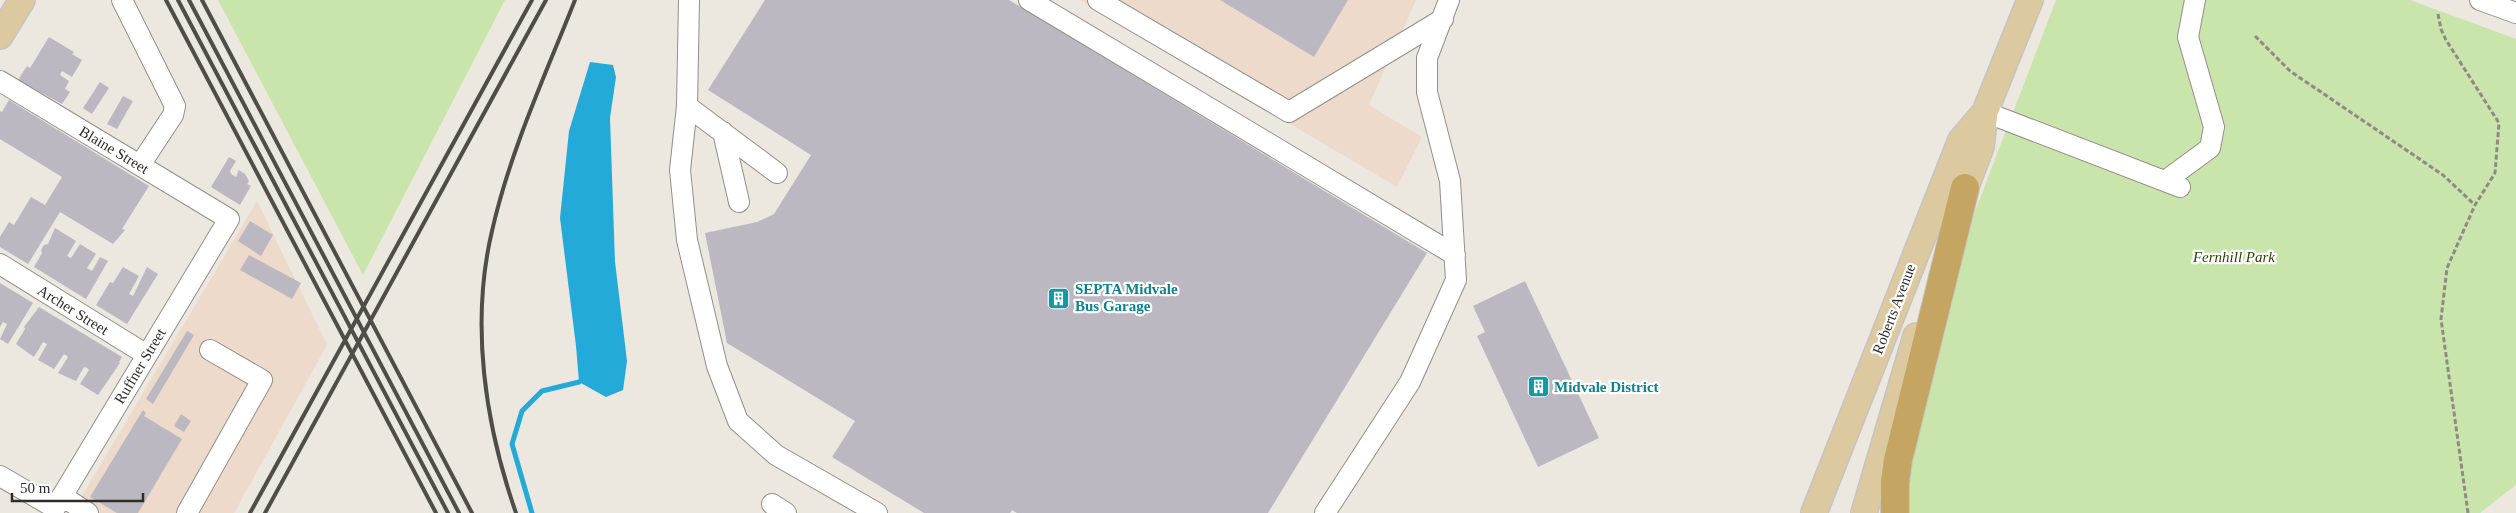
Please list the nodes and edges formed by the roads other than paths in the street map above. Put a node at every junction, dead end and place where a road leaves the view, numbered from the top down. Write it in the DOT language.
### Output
graph roads {
  1 [pos="22,0"];
  2 [pos="122,0"];
  3 [pos="689,0"];
  4 [pos="1029,0"];
  5 [pos="1098,0"];
  6 [pos="2030,0"];
  7 [pos="2196,0"];
  8 [pos="2480,0"];
  9 [pos="1446,9"];
  10 [pos="2516,13"];
  11 [pos="0,36"];
  12 [pos="0,81"];
  13 [pos="687,106"];
  14 [pos="1985,112"];
  15 [pos="723,132"];
  16 [pos="140,165"];
  17 [pos="777,173"];
  18 [pos="1965,188"];
  19 [pos="739,202"];
  20 [pos="228,219"];
  21 [pos="1454,255"];
  22 [pos="0,264"];
  23 [pos="210,350"];
  24 [pos="147,355"];
  25 [pos="0,476"];
  26 [pos="56,506"];
  27 [pos="88,513"];
  28 [pos="187,513"];
  29 [pos="877,513"];
  30 [pos="1325,513"];
  31 [pos="1814,513"];
  32 [pos="1864,513"];
  33 [pos="1895,513"];
  1 -- 11 [label="main road"];
  2 -- 16 [label="street"];
  3 -- 13 [label="street"];
  4 -- 21 [label="street"];
  5 -- 9 [label="street"];
  6 -- 14 [label="main road, Roberts Avenue"];
  7 -- 14 [label="street"];
  8 -- 10 [label="street"];
  9 -- 21 [label="street"];
  12 -- 16 [label="street, Blaine Street"];
  13 -- 15 [label="street"];
  13 -- 29 [label="street"];
  14 -- 18 [label="main road, Roberts Avenue"];
  14 -- 31 [label="main road, Roberts Avenue"];
  15 -- 17 [label="street"];
  15 -- 19 [label="street"];
  16 -- 20 [label="street, Blaine Street"];
  18 -- 32 [label="main road, Roberts Avenue"];
  18 -- 33 [label="highway"];
  20 -- 24 [label="street, Ruffner Street"];
  21 -- 30 [label="street"];
  22 -- 24 [label="street, Archer Street"];
  23 -- 28 [label="street"];
  24 -- 26 [label="street, Ruffner Street"];
  25 -- 26 [label="street"];
  26 -- 27 [label="street"];
}
